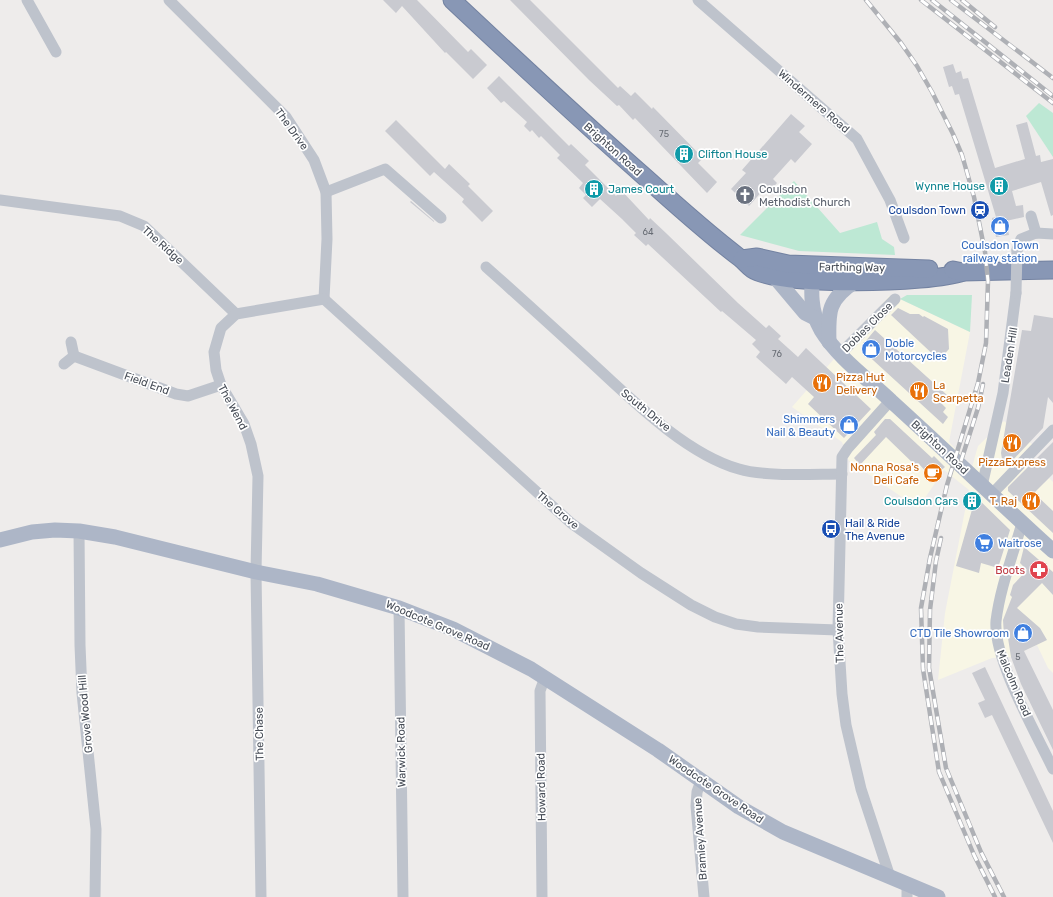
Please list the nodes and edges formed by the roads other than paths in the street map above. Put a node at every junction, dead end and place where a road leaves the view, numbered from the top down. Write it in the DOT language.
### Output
graph roads {
  1 [pos="27,0"];
  2 [pos="169,0"];
  3 [pos="452,0"];
  4 [pos="698,0"];
  5 [pos="56,52"];
  6 [pos="326,192"];
  7 [pos="0,200"];
  8 [pos="1031,216"];
  9 [pos="442,218"];
  10 [pos="1036,233"];
  11 [pos="1053,234"];
  12 [pos="904,238"];
  13 [pos="742,259"];
  14 [pos="486,267"];
  15 [pos="1053,270"];
  16 [pos="963,272"];
  17 [pos="812,273"];
  18 [pos="773,276"];
  19 [pos="856,281"];
  20 [pos="324,299"];
  21 [pos="895,299"];
  22 [pos="236,314"];
  23 [pos="815,318"];
  24 [pos="71,342"];
  25 [pos="829,342"];
  26 [pos="839,355"];
  27 [pos="74,356"];
  28 [pos="64,364"];
  29 [pos="221,386"];
  30 [pos="891,400"];
  31 [pos="1053,430"];
  32 [pos="842,474"];
  33 [pos="986,490"];
  34 [pos="1022,523"];
  35 [pos="79,531"];
  36 [pos="0,540"];
  37 [pos="1053,551"];
  38 [pos="256,572"];
  39 [pos="399,608"];
  40 [pos="838,630"];
  41 [pos="545,677"];
  42 [pos="1053,768"];
  43 [pos="701,781"];
  44 [pos="890,877"];
  45 [pos="907,891"];
  46 [pos="95,897"];
  47 [pos="261,897"];
  48 [pos="403,897"];
  49 [pos="542,897"];
  50 [pos="704,897"];
  51 [pos="938,897"];
  1 -- 5 [label="street"];
  2 -- 6 [label="street, The Drive"];
  3 -- 13 [label="highway, Brighton Road"];
  4 -- 12 [label="street, Windermere Road"];
  6 -- 9 [label="street"];
  6 -- 20 [label="street, The Drive"];
  7 -- 22 [label="street, The Ridge"];
  8 -- 10 [label="street"];
  10 -- 11 [label="street"];
  10 -- 33 [label="street, Leaden Hill, bridge"];
  13 -- 17 [label="highway, Farthing Way"];
  13 -- 18 [label="highway, Brighton Road"];
  14 -- 32 [label="street, South Drive"];
  15 -- 16 [label="highway, Farthing Way"];
  16 -- 17 [label="highway, Farthing Way"];
  16 -- 19 [label="highway, Farthing Way"];
  17 -- 18 [label="highway"];
  17 -- 19 [label="highway, Farthing Way"];
  17 -- 23 [label="main road, Brighton Road"];
  18 -- 23 [label="main road, Brighton Road"];
  19 -- 25 [label="main road"];
  20 -- 22 [label="street"];
  20 -- 40 [label="street, The Grove"];
  21 -- 26 [label="street, Dobles Close"];
  22 -- 29 [label="street, The Wend"];
  23 -- 25 [label="main road, Brighton Road"];
  24 -- 27 [label="street"];
  25 -- 26 [label="main road, Brighton Road"];
  26 -- 30 [label="main road, Brighton Road"];
  27 -- 28 [label="street"];
  27 -- 29 [label="street, Field End"];
  29 -- 38 [label="street, The Wend"];
  30 -- 32 [label="street, The Avenue"];
  30 -- 33 [label="main road, Brighton Road"];
  31 -- 33 [label="street"];
  32 -- 40 [label="street, The Avenue"];
  33 -- 34 [label="main road, Brighton Road"];
  34 -- 37 [label="main road, Brighton Road"];
  34 -- 42 [label="street, Malcolm Road"];
  35 -- 36 [label="main road, Woodcote Grove Road"];
  35 -- 38 [label="main road, Woodcote Grove Road"];
  35 -- 46 [label="street, Grove Wood Hill"];
  38 -- 39 [label="main road, Woodcote Grove Road"];
  38 -- 47 [label="street, The Chase"];
  39 -- 41 [label="main road, Woodcote Grove Road"];
  39 -- 48 [label="street, Warwick Road"];
  40 -- 44 [label="street, The Avenue"];
  41 -- 43 [label="main road, Woodcote Grove Road"];
  41 -- 49 [label="street, Howard Road"];
  43 -- 44 [label="main road, Woodcote Grove Road"];
  43 -- 50 [label="street, Bramley Avenue"];
  44 -- 45 [label="main road, Woodcote Grove Road"];
  45 -- 51 [label="main road, Woodcote Grove Road"];
}
